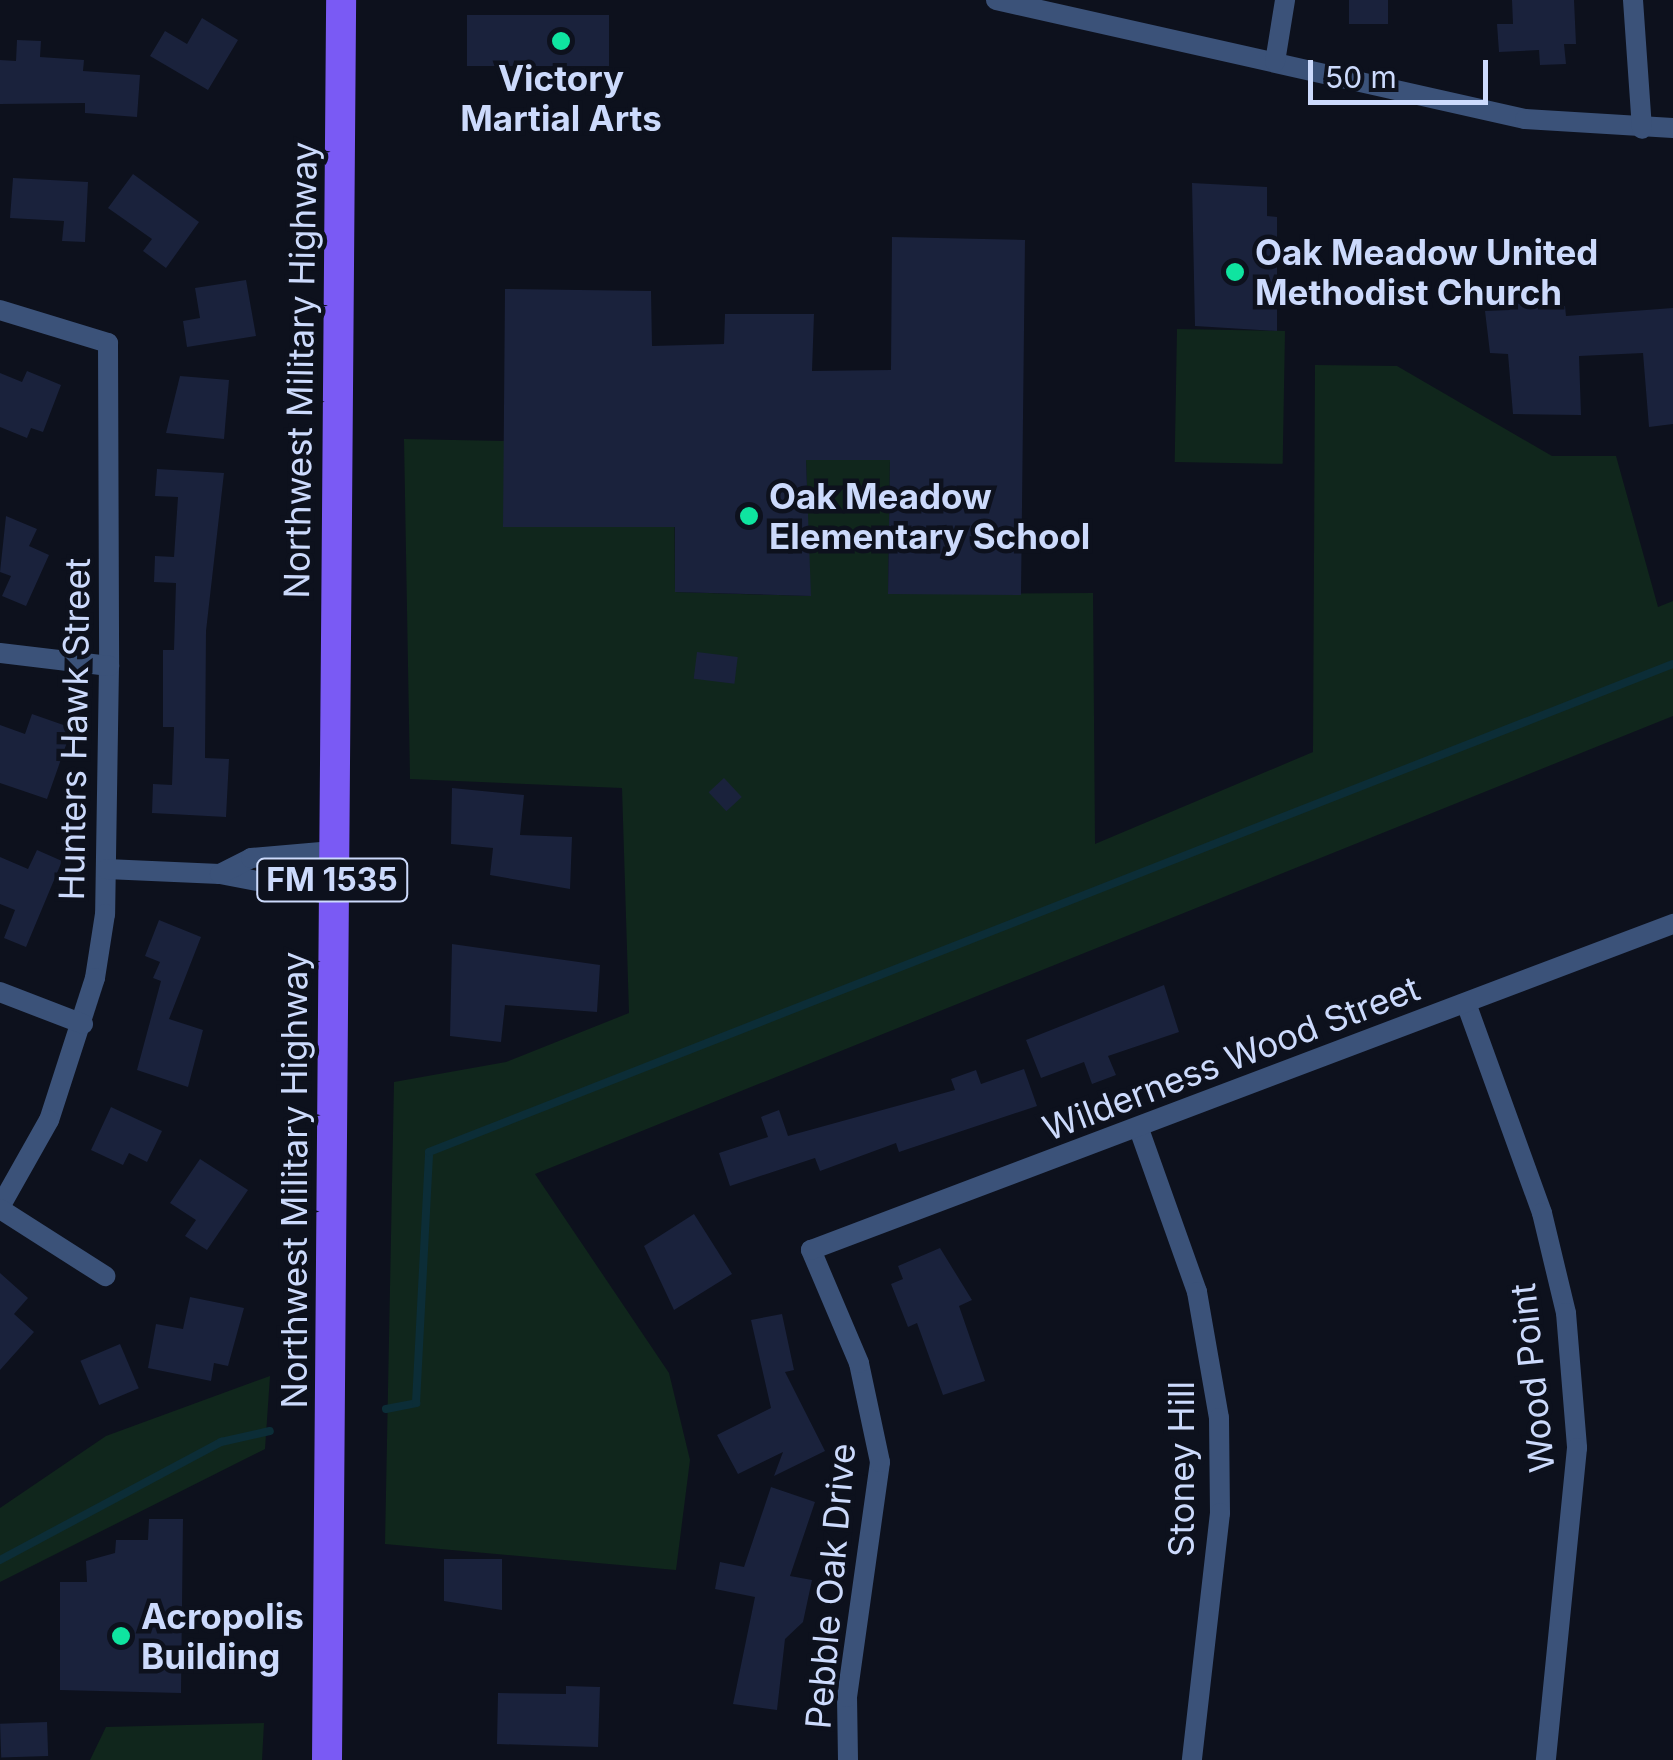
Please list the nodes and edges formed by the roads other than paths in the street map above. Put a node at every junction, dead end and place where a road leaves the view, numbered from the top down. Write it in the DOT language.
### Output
graph roads {
  1 [pos="342,0"];
  2 [pos="996,0"];
  3 [pos="1286,0"];
  4 [pos="1632,0"];
  5 [pos="1275,62"];
  6 [pos="1673,128"];
  7 [pos="1642,129"];
  8 [pos="0,310"];
  9 [pos="0,653"];
  10 [pos="110,666"];
  11 [pos="332,851"];
  12 [pos="106,869"];
  13 [pos="220,874"];
  14 [pos="332,895"];
  15 [pos="1673,924"];
  16 [pos="0,992"];
  17 [pos="1466,1003"];
  18 [pos="83,1024"];
  19 [pos="1139,1129"];
  20 [pos="0,1208"];
  21 [pos="811,1250"];
  22 [pos="105,1276"];
  23 [pos="327,1760"];
  24 [pos="848,1760"];
  25 [pos="1192,1760"];
  26 [pos="1546,1760"];
  1 -- 11 [label="main road, Northwest Military Highway / FM 1535"];
  2 -- 5 [label="street"];
  3 -- 5 [label="street"];
  4 -- 7 [label="street"];
  5 -- 7 [label="street"];
  6 -- 7 [label="street"];
  8 -- 10 [label="street, Hunters Hawk Street"];
  9 -- 10 [label="street"];
  10 -- 12 [label="street, Hunters Hawk Street"];
  11 -- 13 [label="street"];
  11 -- 14 [label="main road, Northwest Military Highway / FM 1535"];
  12 -- 13 [label="street"];
  12 -- 18 [label="street, Hunters Hawk Street"];
  13 -- 14 [label="street"];
  14 -- 23 [label="main road, Northwest Military Highway / FM 1535"];
  15 -- 17 [label="street, Wilderness Wood Street"];
  16 -- 18 [label="street"];
  17 -- 19 [label="street, Wilderness Wood Street"];
  17 -- 26 [label="street, Wood Point"];
  18 -- 20 [label="street, Hunters Hawk Street"];
  19 -- 21 [label="street, Wilderness Wood Street"];
  19 -- 25 [label="street, Stoney Hill"];
  20 -- 22 [label="street"];
  21 -- 24 [label="street, Pebble Oak Drive"];
}
